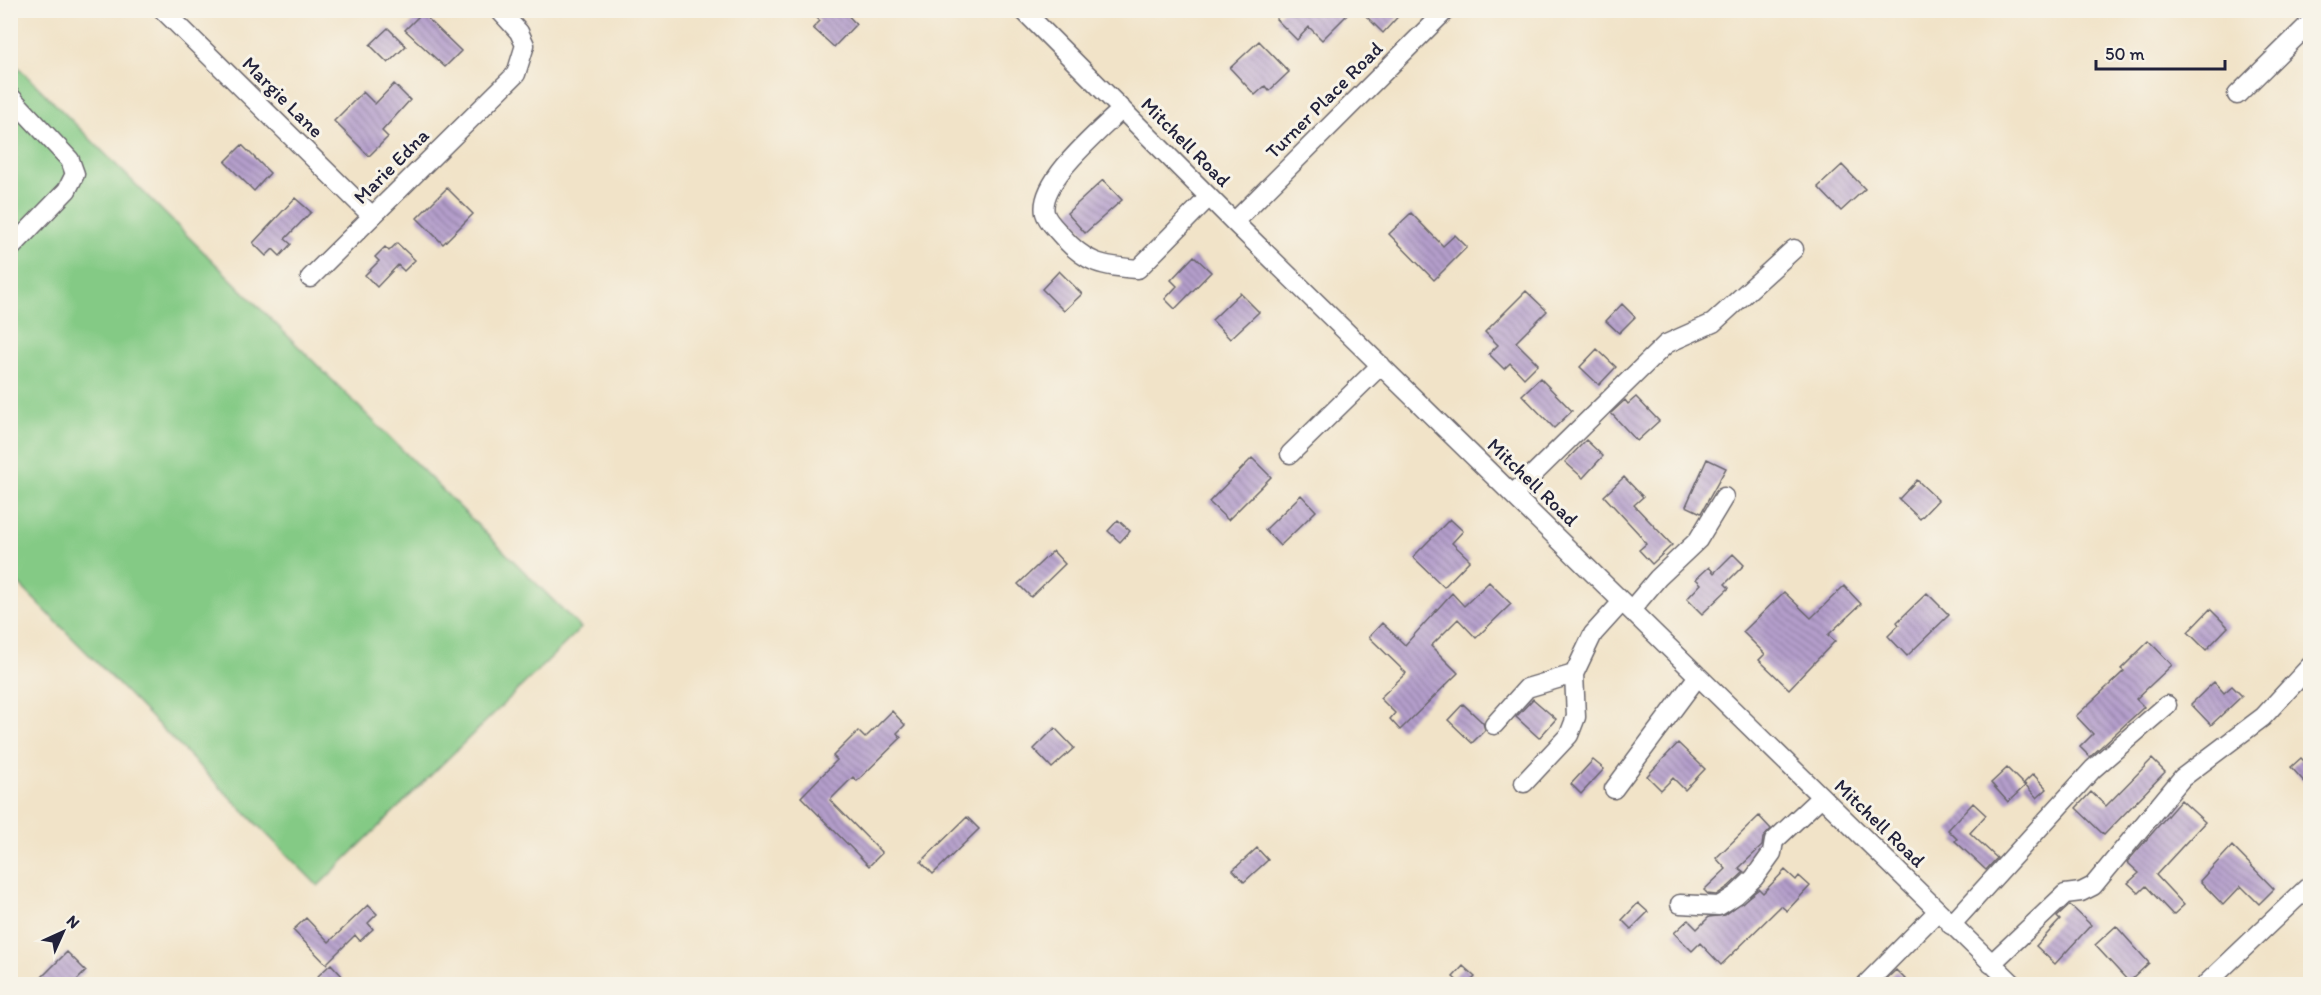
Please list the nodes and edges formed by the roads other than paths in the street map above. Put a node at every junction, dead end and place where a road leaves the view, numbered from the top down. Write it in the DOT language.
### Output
graph roads {
  1 [pos="164,10"];
  2 [pos="499,10"];
  3 [pos="1023,10"];
  4 [pos="1446,10"];
  5 [pos="2310,23"];
  6 [pos="10,96"];
  7 [pos="2237,96"];
  8 [pos="1122,109"];
  9 [pos="1209,197"];
  10 [pos="372,216"];
  11 [pos="1234,222"];
  12 [pos="10,249"];
  13 [pos="1794,249"];
  14 [pos="310,278"];
  15 [pos="1381,365"];
  16 [pos="1290,454"];
  17 [pos="1513,494"];
  18 [pos="1724,497"];
  19 [pos="1627,606"];
  20 [pos="2310,666"];
  21 [pos="1574,674"];
  22 [pos="1698,676"];
  23 [pos="2167,705"];
  24 [pos="1494,725"];
  25 [pos="1524,783"];
  26 [pos="1614,789"];
  27 [pos="1821,797"];
  28 [pos="2310,885"];
  29 [pos="1680,904"];
  30 [pos="1938,911"];
  31 [pos="1951,925"];
  32 [pos="1991,964"];
  33 [pos="1866,984"];
  34 [pos="2013,984"];
  35 [pos="2206,984"];
  1 -- 10 [label="street, Margie Lane"];
  2 -- 10 [label="street, Marie Edna"];
  3 -- 8 [label="street, Mitchell Road"];
  4 -- 11 [label="street, Turner Place Road"];
  5 -- 7 [label="street"];
  6 -- 12 [label="street"];
  8 -- 9 [label="street, Mitchell Road"];
  8 -- 9 [label="street"];
  9 -- 11 [label="street, Mitchell Road"];
  10 -- 14 [label="street, Marie Edna"];
  11 -- 15 [label="street, Mitchell Road"];
  13 -- 17 [label="street"];
  15 -- 16 [label="street"];
  15 -- 17 [label="street, Mitchell Road"];
  17 -- 19 [label="street, Mitchell Road"];
  18 -- 19 [label="street"];
  19 -- 21 [label="street"];
  19 -- 22 [label="street, Mitchell Road"];
  20 -- 32 [label="street"];
  21 -- 24 [label="street"];
  21 -- 25 [label="street"];
  22 -- 26 [label="street"];
  22 -- 27 [label="street, Mitchell Road"];
  23 -- 31 [label="street"];
  27 -- 29 [label="street"];
  27 -- 30 [label="street, Mitchell Road"];
  28 -- 35 [label="street"];
  30 -- 31 [label="street, Mitchell Road"];
  30 -- 33 [label="street"];
  31 -- 32 [label="street, Mitchell Road"];
  32 -- 34 [label="street, Mitchell Road"];
}
